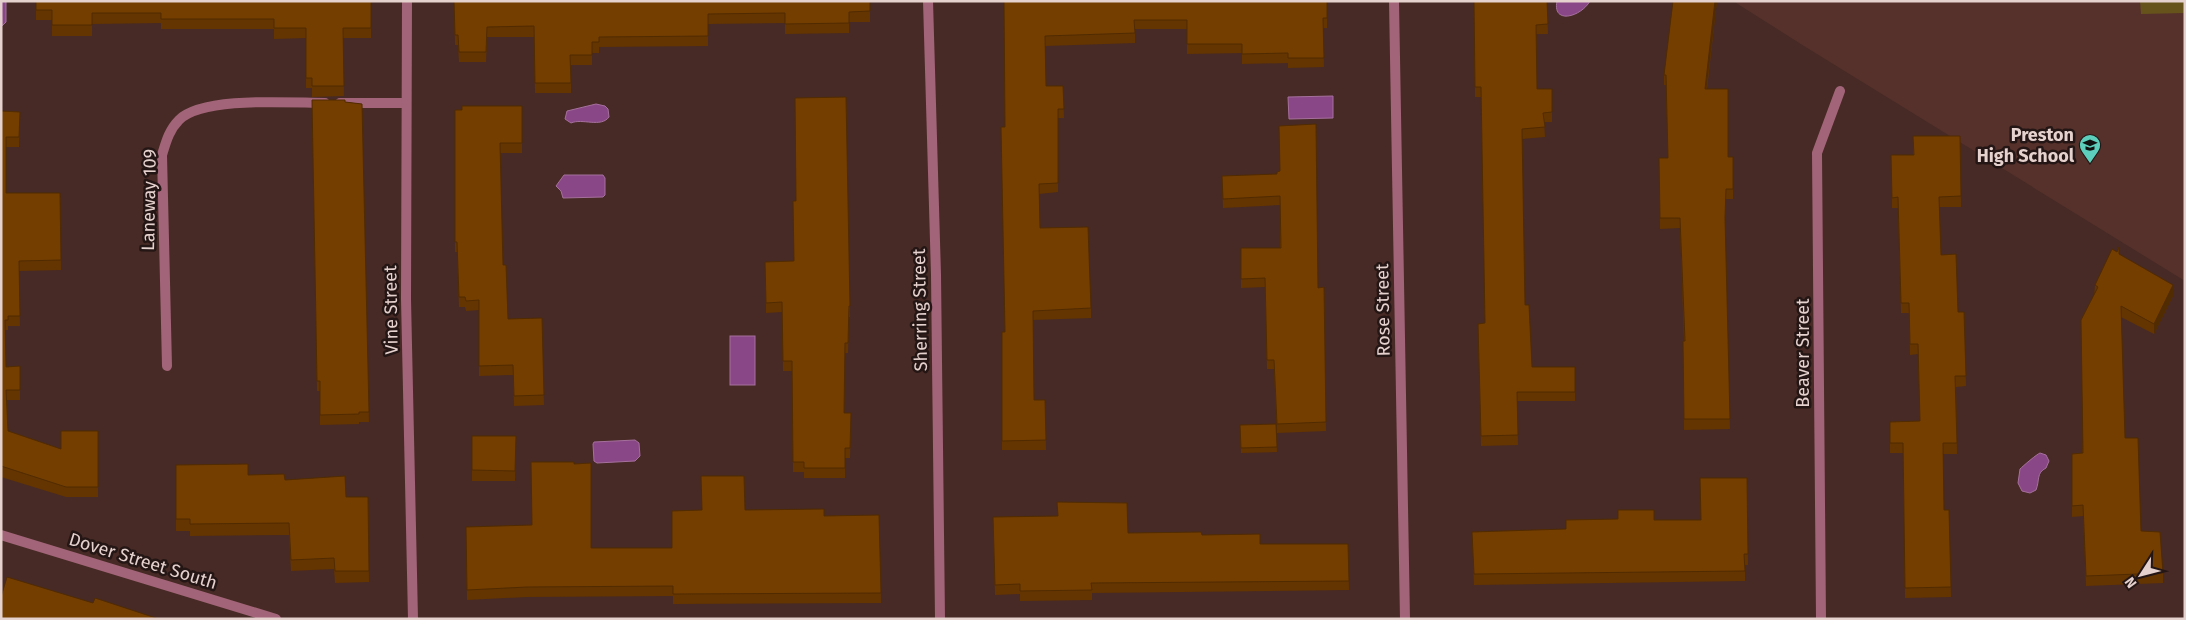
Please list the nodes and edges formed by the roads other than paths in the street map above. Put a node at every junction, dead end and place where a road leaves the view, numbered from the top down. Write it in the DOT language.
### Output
graph roads {
  1 [pos="407,1"];
  2 [pos="928,1"];
  3 [pos="1394,1"];
  4 [pos="1840,91"];
  5 [pos="406,103"];
  6 [pos="167,366"];
  7 [pos="1,535"];
  8 [pos="276,619"];
  9 [pos="413,619"];
  10 [pos="940,619"];
  11 [pos="1405,619"];
  12 [pos="1821,619"];
  1 -- 5 [label="street, Vine Street"];
  2 -- 10 [label="street, Sherring Street"];
  3 -- 11 [label="street, Rose Street"];
  4 -- 12 [label="street, Beaver Street"];
  5 -- 6 [label="street, Laneway 109"];
  5 -- 9 [label="street, Vine Street"];
  7 -- 8 [label="street, Dover Street South"];
}
